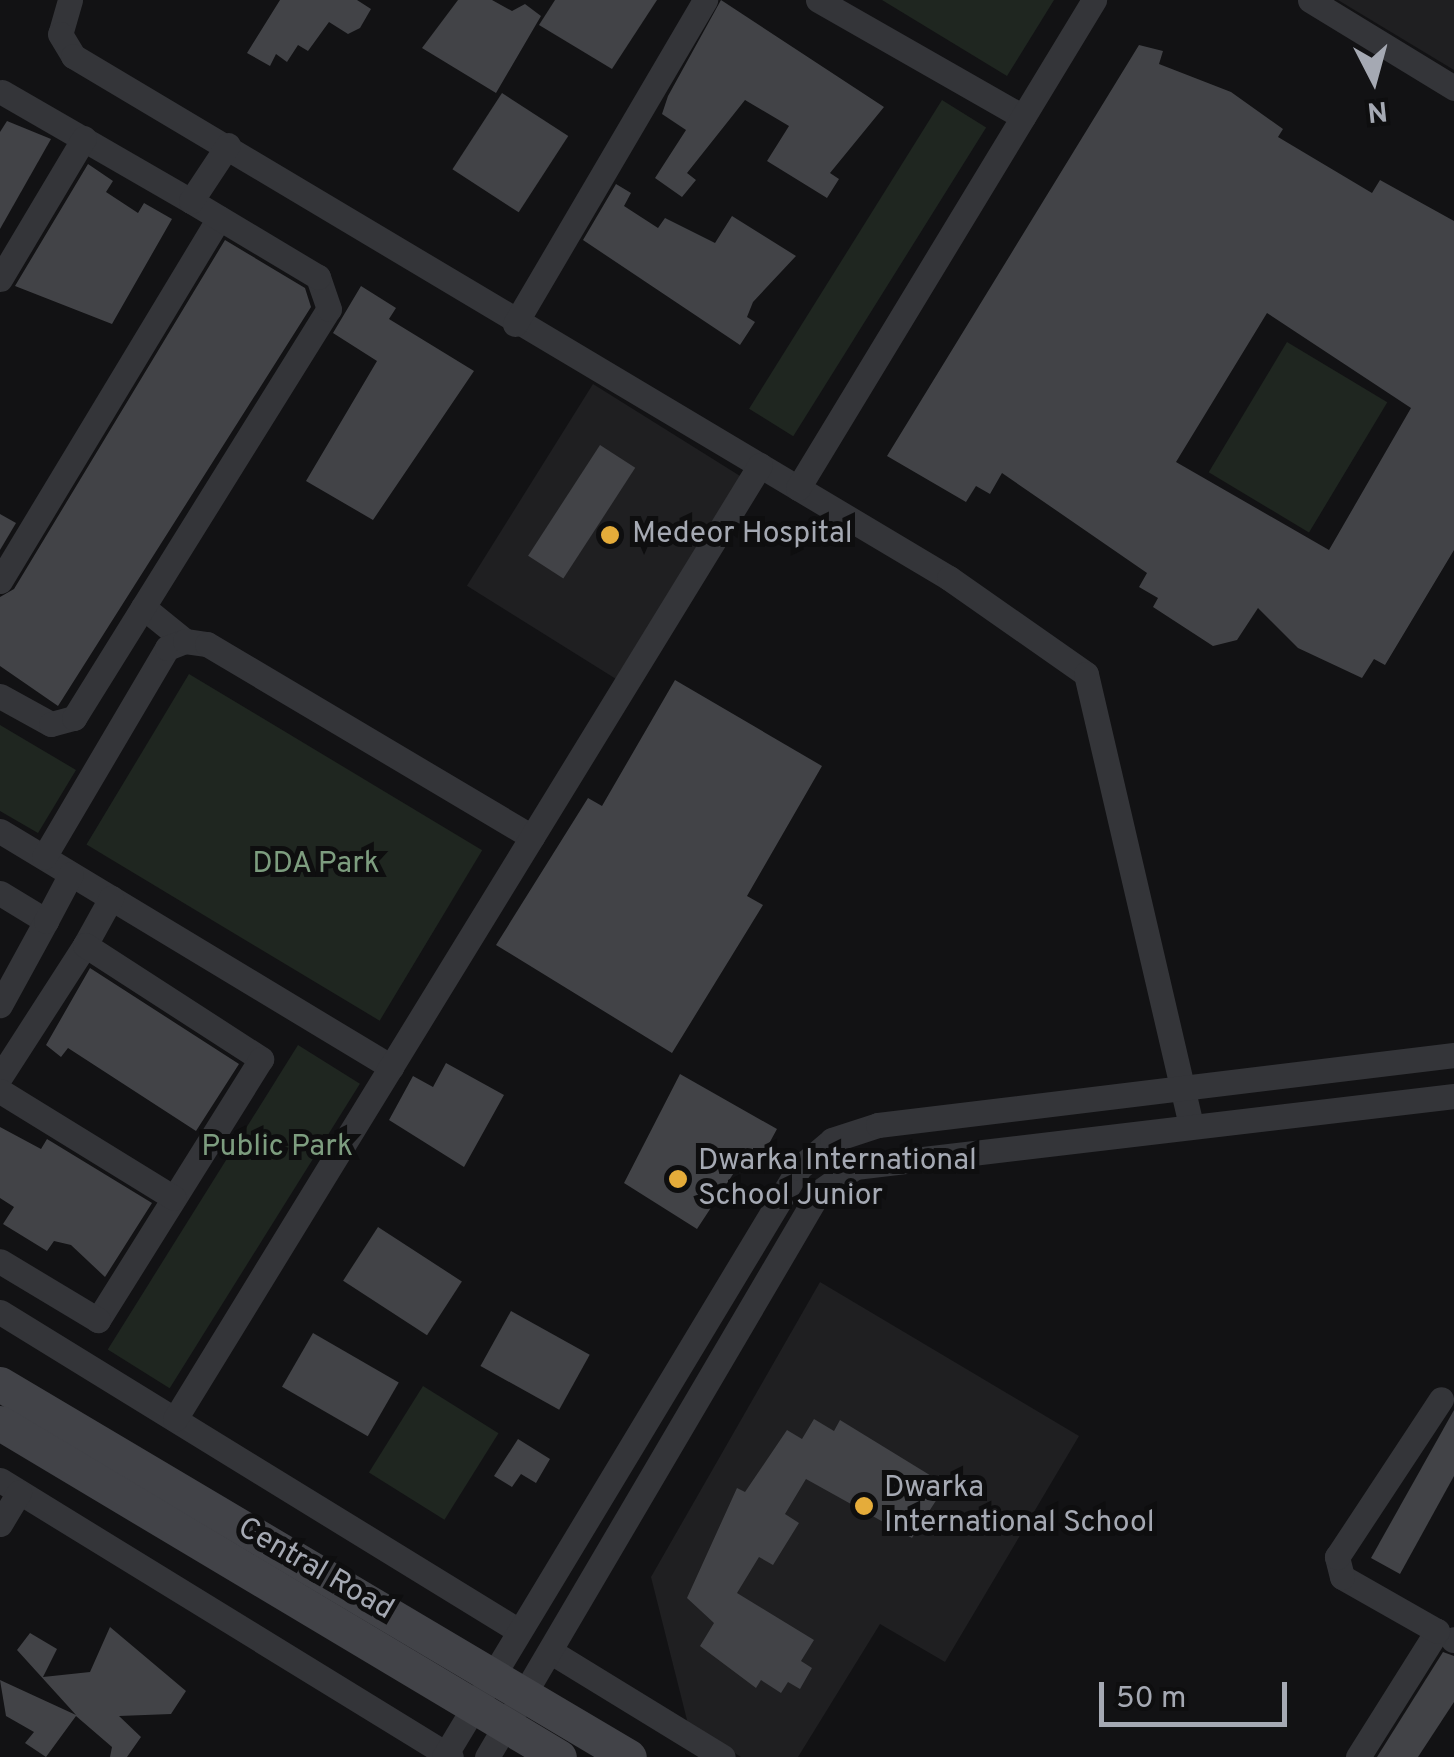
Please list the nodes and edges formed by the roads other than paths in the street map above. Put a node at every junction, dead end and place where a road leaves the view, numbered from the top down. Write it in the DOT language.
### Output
graph roads {
  1 [pos="70,0"];
  2 [pos="705,0"];
  3 [pos="818,0"];
  4 [pos="1094,0"];
  5 [pos="1310,0"];
  6 [pos="1454,88"];
  7 [pos="2,92"];
  8 [pos="1023,117"];
  9 [pos="84,138"];
  10 [pos="228,144"];
  11 [pos="191,201"];
  12 [pos="219,218"];
  13 [pos="0,279"];
  14 [pos="515,324"];
  15 [pos="760,465"];
  16 [pos="798,488"];
  17 [pos="0,581"];
  18 [pos="143,607"];
  19 [pos="185,641"];
  20 [pos="0,696"];
  21 [pos="0,831"];
  22 [pos="532,837"];
  23 [pos="44,857"];
  24 [pos="71,874"];
  25 [pos="0,893"];
  26 [pos="112,898"];
  27 [pos="46,921"];
  28 [pos="85,945"];
  29 [pos="0,1005"];
  30 [pos="1454,1055"];
  31 [pos="391,1067"];
  32 [pos="0,1077"];
  33 [pos="1182,1088"];
  34 [pos="0,1092"];
  35 [pos="1454,1096"];
  36 [pos="1190,1126"];
  37 [pos="174,1198"];
  38 [pos="0,1261"];
  39 [pos="0,1312"];
  40 [pos="0,1384"];
  41 [pos="1450,1394"];
  42 [pos="175,1419"];
  43 [pos="0,1423"];
  44 [pos="10,1486"];
  45 [pos="0,1524"];
  46 [pos="519,1631"];
  47 [pos="1449,1638"];
  48 [pos="554,1653"];
  49 [pos="484,1689"];
  50 [pos="526,1696"];
  51 [pos="507,1726"];
  52 [pos="447,1756"];
  53 [pos="488,1757"];
  54 [pos="559,1757"];
  55 [pos="629,1757"];
  56 [pos="723,1757"];
  57 [pos="1358,1757"];
  1 -- 10 [label="street"];
  2 -- 14 [label="street"];
  3 -- 8 [label="street"];
  4 -- 8 [label="street"];
  5 -- 6 [label="street"];
  7 -- 9 [label="street"];
  8 -- 16 [label="street"];
  9 -- 11 [label="street"];
  9 -- 13 [label="street"];
  10 -- 11 [label="street"];
  10 -- 14 [label="street"];
  11 -- 12 [label="street"];
  12 -- 17 [label="street"];
  12 -- 18 [label="street"];
  14 -- 15 [label="street"];
  15 -- 16 [label="street"];
  15 -- 22 [label="street"];
  16 -- 33 [label="street"];
  18 -- 19 [label="street"];
  18 -- 20 [label="street"];
  19 -- 22 [label="street"];
  19 -- 23 [label="street"];
  21 -- 23 [label="street"];
  22 -- 31 [label="street"];
  23 -- 24 [label="street"];
  24 -- 26 [label="street"];
  24 -- 27 [label="street"];
  25 -- 27 [label="street"];
  26 -- 28 [label="street"];
  26 -- 31 [label="street"];
  27 -- 29 [label="street"];
  28 -- 32 [label="street"];
  28 -- 37 [label="street"];
  30 -- 33 [label="street"];
  31 -- 42 [label="street"];
  33 -- 36 [label="street"];
  33 -- 46 [label="street"];
  34 -- 37 [label="street"];
  35 -- 36 [label="street"];
  36 -- 48 [label="street"];
  37 -- 38 [label="street"];
  39 -- 42 [label="street"];
  40 -- 49 [label="main road, Central Road"];
  41 -- 47 [label="street"];
  42 -- 46 [label="street"];
  43 -- 49 [label="main road, Central Road"];
  44 -- 45 [label="street"];
  44 -- 52 [label="street"];
  46 -- 49 [label="street"];
  47 -- 57 [label="street"];
  48 -- 50 [label="street"];
  48 -- 56 [label="street"];
  49 -- 50 [label="main road, Central Road"];
  49 -- 51 [label="main road, Central Road"];
  49 -- 52 [label="street"];
  50 -- 51 [label="street"];
  50 -- 55 [label="main road, Central Road"];
  51 -- 53 [label="street"];
  51 -- 54 [label="main road, Central Road"];
}
